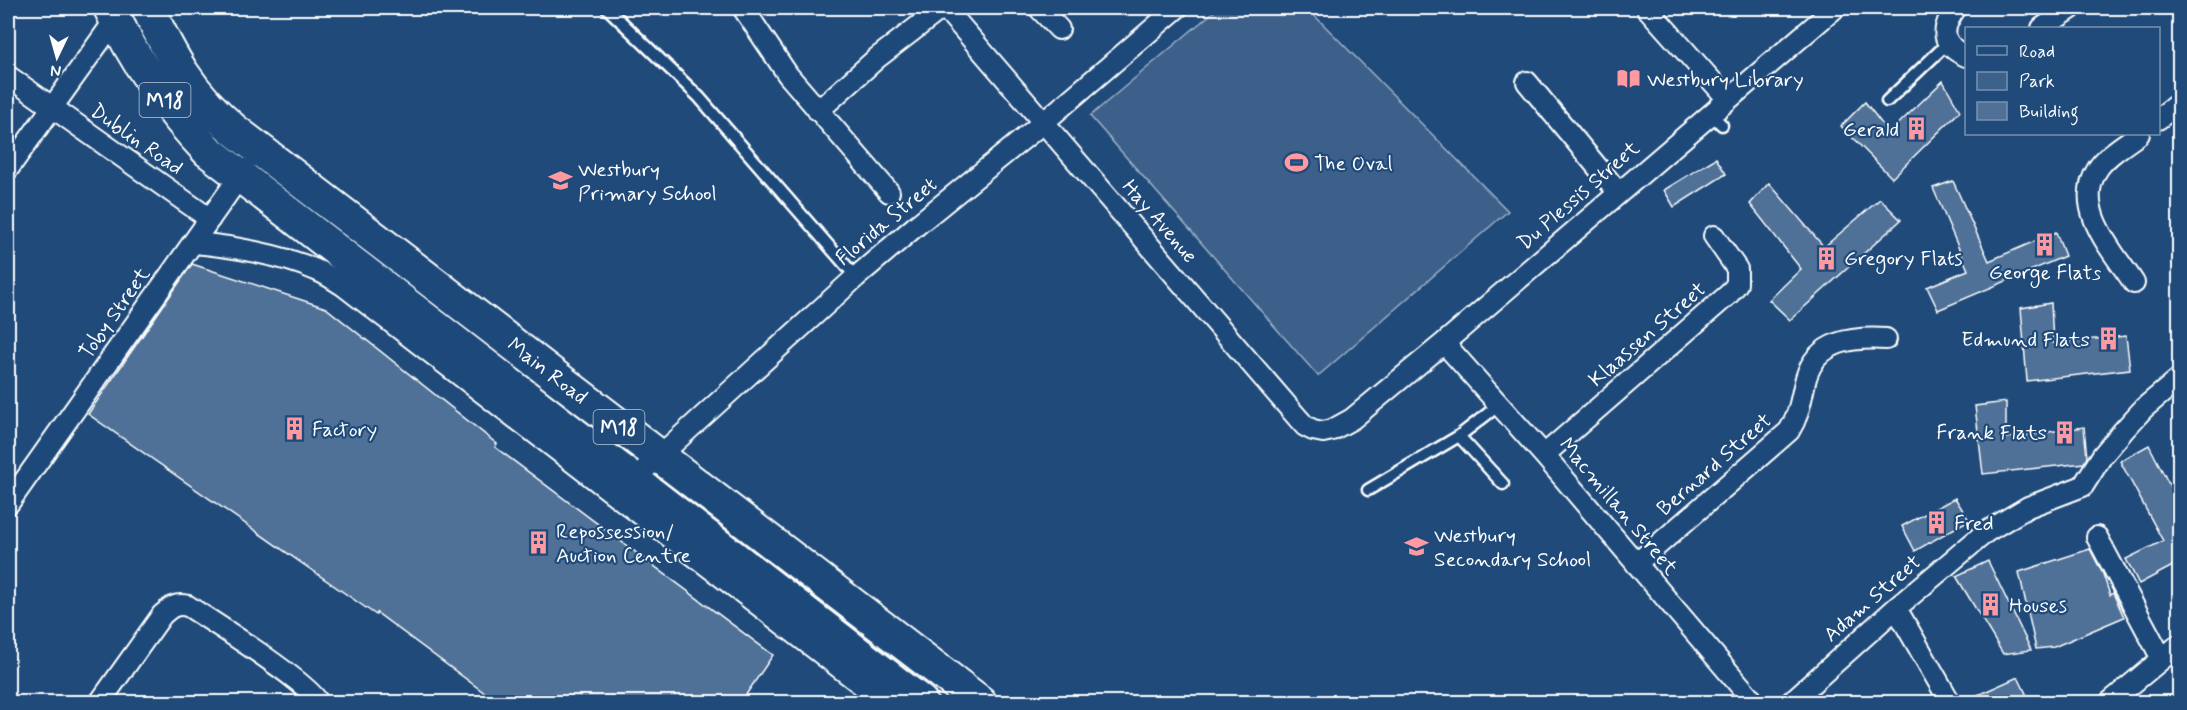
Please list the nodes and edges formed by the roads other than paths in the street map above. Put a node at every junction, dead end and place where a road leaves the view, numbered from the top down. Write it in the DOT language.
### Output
graph roads {
  1 [pos="148,8"];
  2 [pos="607,8"];
  3 [pos="742,8"];
  4 [pos="944,8"];
  5 [pos="1039,8"];
  6 [pos="1177,8"];
  7 [pos="1647,8"];
  8 [pos="1835,8"];
  9 [pos="1956,8"];
  10 [pos="2072,8"];
  11 [pos="113,14"];
  12 [pos="2044,27"];
  13 [pos="1059,29"];
  14 [pos="1948,43"];
  15 [pos="1965,56"];
  16 [pos="8,76"];
  17 [pos="1527,82"];
  18 [pos="1727,98"];
  19 [pos="1887,100"];
  20 [pos="51,108"];
  21 [pos="818,111"];
  22 [pos="1044,122"];
  23 [pos="2138,135"];
  24 [pos="259,149"];
  25 [pos="8,169"];
  26 [pos="240,177"];
  27 [pos="889,192"];
  28 [pos="1618,192"];
  29 [pos="210,219"];
  30 [pos="1714,236"];
  31 [pos="194,243"];
  32 [pos="856,277"];
  33 [pos="2134,283"];
  34 [pos="1886,339"];
  35 [pos="1444,343"];
  36 [pos="2180,378"];
  37 [pos="1499,405"];
  38 [pos="1352,418"];
  39 [pos="1459,436"];
  40 [pos="1544,454"];
  41 [pos="657,456"];
  42 [pos="633,480"];
  43 [pos="1503,484"];
  44 [pos="1368,490"];
  45 [pos="8,504"];
  46 [pos="2097,537"];
  47 [pos="1636,564"];
  48 [pos="1896,608"];
  49 [pos="2180,644"];
  50 [pos="2162,659"];
  51 [pos="100,702"];
  52 [pos="318,702"];
  53 [pos="884,702"];
  54 [pos="921,702"];
  55 [pos="980,702"];
  56 [pos="1754,702"];
  57 [pos="1791,702"];
  58 [pos="1950,702"];
  59 [pos="2110,702"];
  1 -- 24 [label="main road, M18"];
  2 -- 32 [label="lane"];
  3 -- 21 [label="street"];
  4 -- 21 [label="street"];
  4 -- 22 [label="street, Hay Avenue"];
  5 -- 13 [label="street"];
  6 -- 22 [label="street, Florida Street"];
  7 -- 18 [label="street"];
  8 -- 18 [label="street, Du Plessis Street"];
  9 -- 14 [label="street"];
  10 -- 12 [label="street"];
  11 -- 20 [label="street"];
  11 -- 26 [label="main road, M18"];
  14 -- 15 [label="street"];
  14 -- 19 [label="lane"];
  16 -- 20 [label="street, Dublin Road"];
  17 -- 28 [label="street"];
  18 -- 28 [label="street, Du Plessis Street"];
  20 -- 25 [label="street"];
  20 -- 29 [label="street, Dublin Road"];
  21 -- 27 [label="street"];
  22 -- 32 [label="street, Florida Street"];
  22 -- 38 [label="street, Hay Avenue"];
  23 -- 33 [label="street"];
  24 -- 26 [label="street, Toby Street"];
  24 -- 41 [label="main road, Main Road / M18"];
  26 -- 29 [label="street, Toby Street"];
  26 -- 42 [label="main road, Main Road / M18"];
  28 -- 35 [label="street, Du Plessis Street"];
  29 -- 31 [label="street, Toby Street"];
  30 -- 40 [label="street, Klaassen Street"];
  31 -- 45 [label="street, Toby Street"];
  31 -- 53 [label="street"];
  32 -- 41 [label="street, Florida Street"];
  34 -- 47 [label="street, Bernard Street"];
  35 -- 37 [label="street, Macmillan Street"];
  35 -- 38 [label="street, Du Plessis Street"];
  36 -- 48 [label="street, Adam Street"];
  37 -- 39 [label="lane"];
  37 -- 40 [label="street, Macmillan Street"];
  39 -- 43 [label="lane"];
  39 -- 44 [label="lane"];
  40 -- 47 [label="street, Macmillan Street"];
  41 -- 42 [label="street, Florida Street"];
  41 -- 55 [label="main road, Main Road / M18"];
  42 -- 54 [label="main road, Main Road / M18"];
  46 -- 50 [label="street"];
  47 -- 56 [label="street, Macmillan Street"];
  48 -- 57 [label="street, Adam Street"];
  48 -- 58 [label="street"];
  49 -- 50 [label="street"];
  50 -- 59 [label="street"];
  51 -- 52 [label="street"];
}
